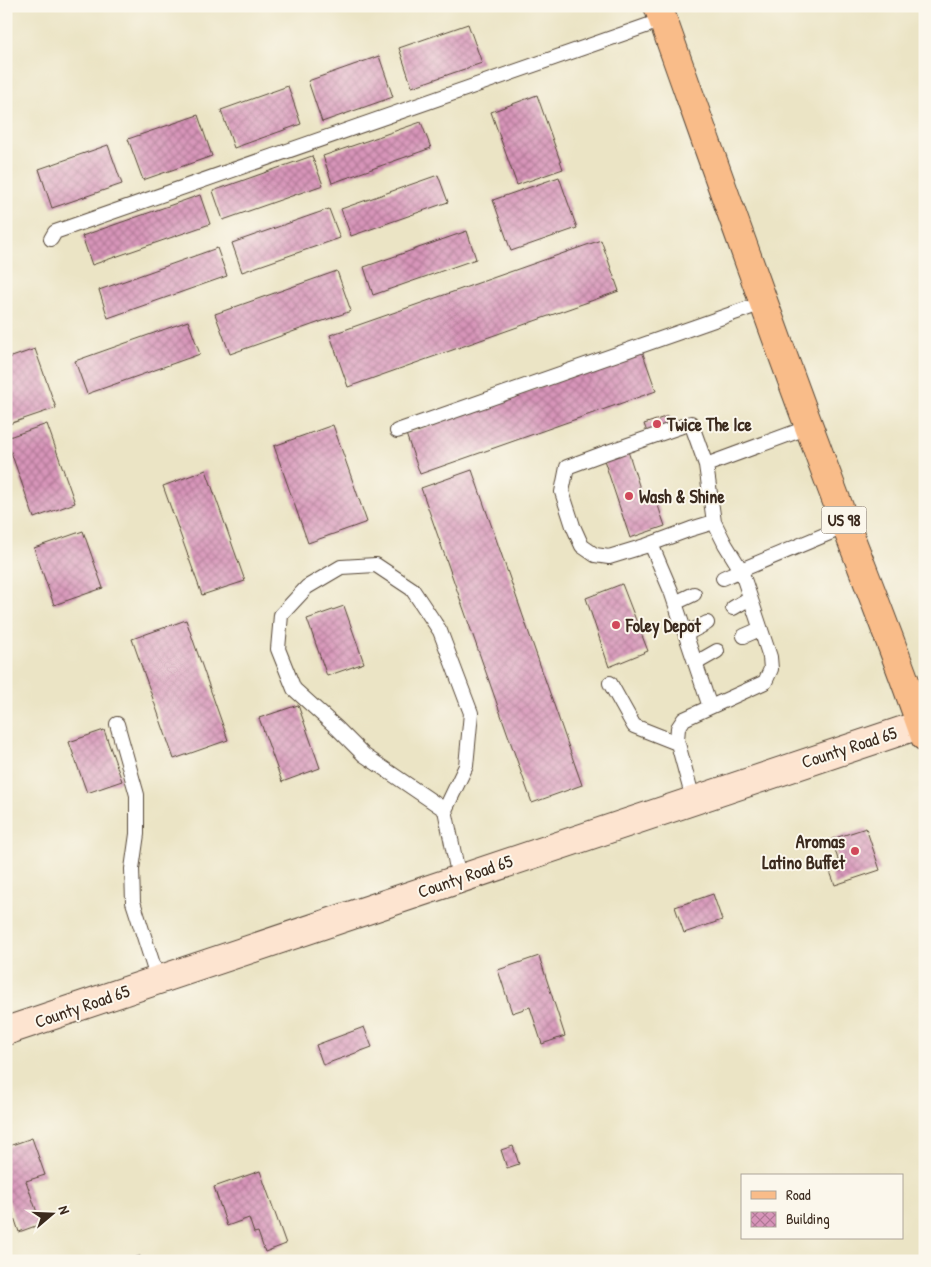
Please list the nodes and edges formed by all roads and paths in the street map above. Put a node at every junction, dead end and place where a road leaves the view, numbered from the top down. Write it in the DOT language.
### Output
graph roads {
  1 [pos="661,13"];
  2 [pos="51,239"];
  3 [pos="763,303"];
  4 [pos="809,427"];
  5 [pos="396,431"];
  6 [pos="706,465"];
  7 [pos="714,522"];
  8 [pos="846,526"];
  9 [pos="651,544"];
  10 [pos="741,570"];
  11 [pos="723,578"];
  12 [pos="694,594"];
  13 [pos="750,598"];
  14 [pos="675,602"];
  15 [pos="733,608"];
  16 [pos="707,623"];
  17 [pos="760,629"];
  18 [pos="686,634"];
  19 [pos="744,636"];
  20 [pos="717,651"];
  21 [pos="696,663"];
  22 [pos="610,682"];
  23 [pos="710,707"];
  24 [pos="117,724"];
  25 [pos="923,728"];
  26 [pos="677,744"];
  27 [pos="693,799"];
  28 [pos="445,810"];
  29 [pos="459,878"];
  30 [pos="158,980"];
  31 [pos="6,1031"];
  1 -- 2 [label="lane"];
  1 -- 3 [label="main road, US 98"];
  3 -- 4 [label="main road, US 98"];
  3 -- 5 [label="lane"];
  4 -- 6 [label="lane"];
  4 -- 8 [label="main road, US 98"];
  6 -- 7 [label="lane"];
  6 -- 9 [label="lane"];
  7 -- 9 [label="lane"];
  7 -- 10 [label="lane"];
  8 -- 10 [label="lane"];
  8 -- 25 [label="main road, US 98"];
  9 -- 14 [label="lane"];
  10 -- 11 [label="lane"];
  10 -- 13 [label="lane"];
  12 -- 14 [label="lane"];
  13 -- 15 [label="lane"];
  13 -- 17 [label="lane"];
  14 -- 18 [label="lane"];
  16 -- 18 [label="lane"];
  17 -- 19 [label="lane"];
  17 -- 23 [label="lane"];
  18 -- 21 [label="lane"];
  20 -- 21 [label="lane"];
  21 -- 23 [label="lane"];
  22 -- 26 [label="lane"];
  23 -- 26 [label="lane"];
  24 -- 30 [label="lane"];
  25 -- 27 [label="street, County Road 65"];
  26 -- 27 [label="lane"];
  27 -- 29 [label="street, County Road 65"];
  28 -- 28 [label="lane"];
  28 -- 29 [label="lane"];
  29 -- 30 [label="street, County Road 65"];
  30 -- 31 [label="street, County Road 65"];
}
